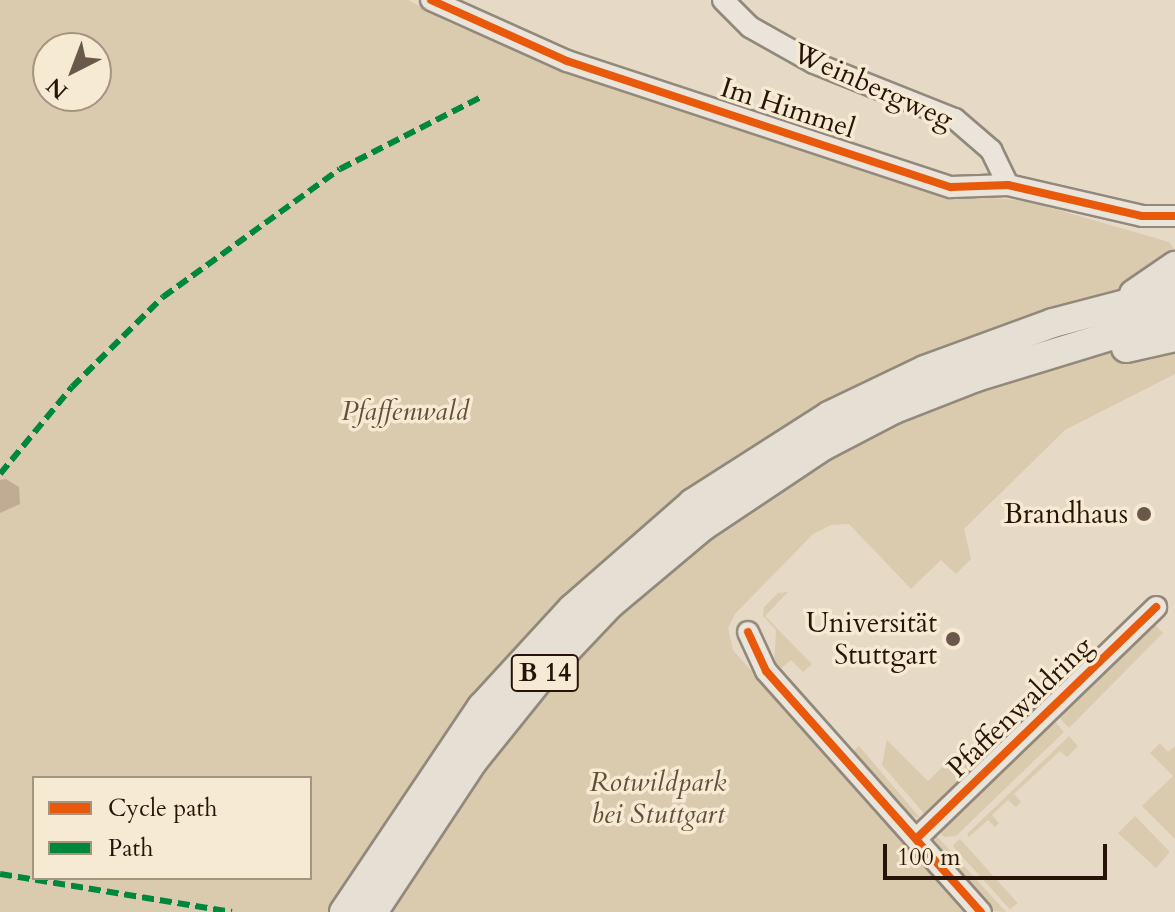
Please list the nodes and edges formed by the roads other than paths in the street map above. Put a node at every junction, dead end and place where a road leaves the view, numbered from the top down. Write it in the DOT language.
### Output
graph roads {
  1 [pos="431,0"];
  2 [pos="723,0"];
  3 [pos="1008,185"];
  4 [pos="1175,216"];
  5 [pos="1175,266"];
  6 [pos="1175,291"];
  7 [pos="1120,304"];
  8 [pos="1175,316"];
  9 [pos="1175,337"];
  10 [pos="1062,352"];
  11 [pos="1156,607"];
  12 [pos="748,632"];
  13 [pos="916,839"];
  14 [pos="344,912"];
  15 [pos="373,912"];
  16 [pos="981,912"];
  1 -- 3 [label="street, Im Himmel"];
  2 -- 3 [label="street, Weinbergweg"];
  3 -- 4 [label="street, Im Himmel"];
  5 -- 7 [label="highway, B 14"];
  6 -- 7 [label="highway, B 14"];
  7 -- 14 [label="highway, B 14"];
  8 -- 10 [label="highway, B 14"];
  9 -- 10 [label="highway, B 14"];
  10 -- 15 [label="highway, B 14"];
  11 -- 13 [label="street, Pfaffenwaldring"];
  12 -- 13 [label="street"];
  13 -- 16 [label="street"];
}
